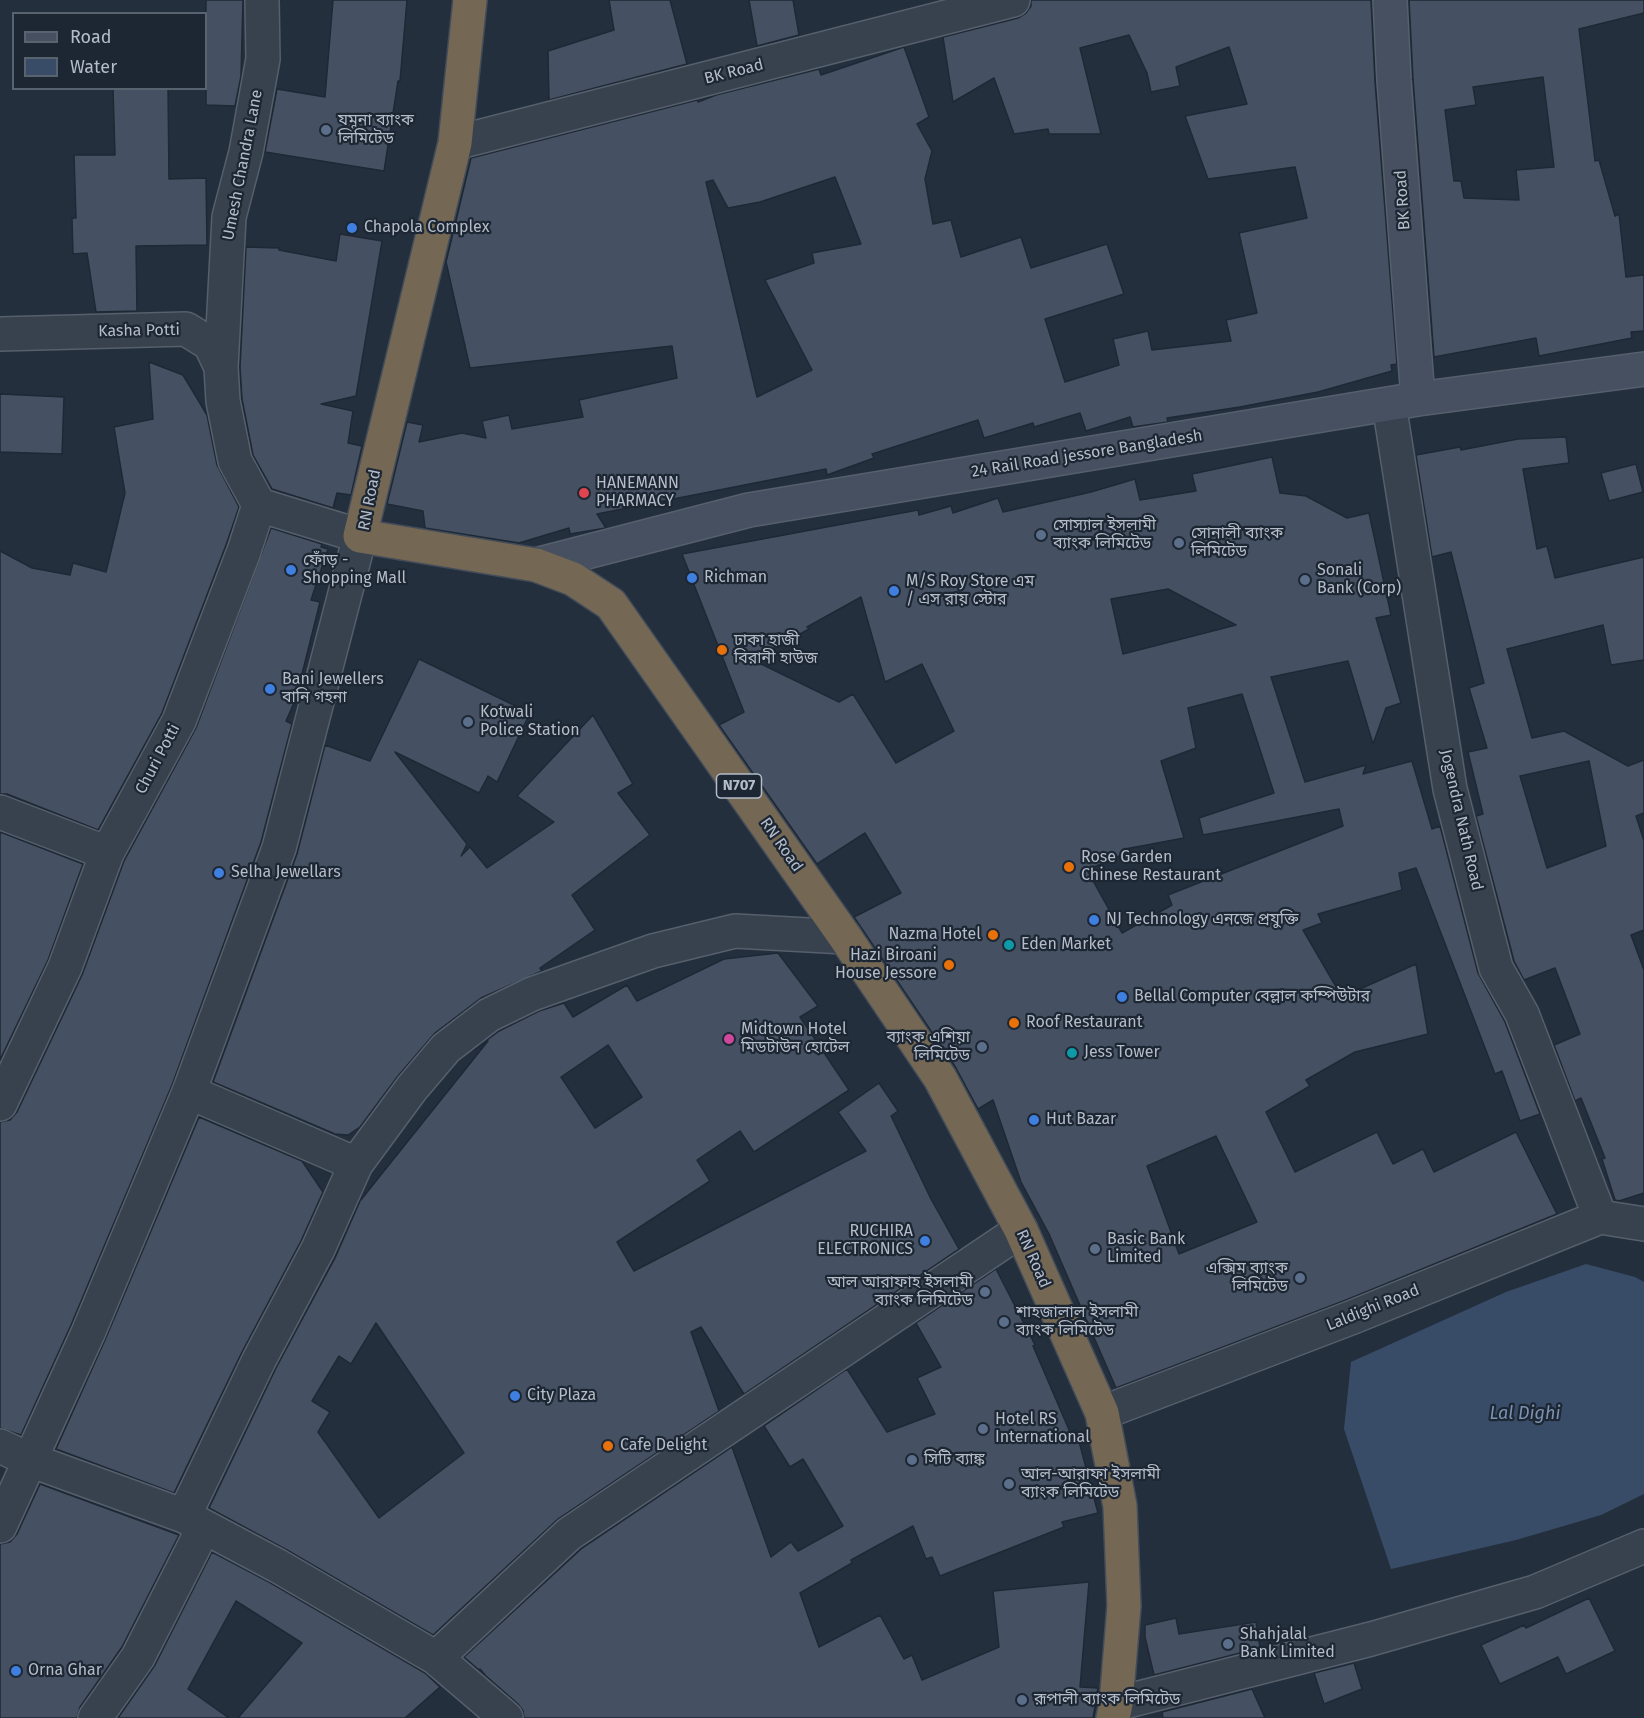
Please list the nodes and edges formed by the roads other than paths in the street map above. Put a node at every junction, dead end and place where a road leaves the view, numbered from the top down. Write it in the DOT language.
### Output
graph roads {
  1 [pos="262,0"];
  2 [pos="470,0"];
  3 [pos="1013,0"];
  4 [pos="1390,0"];
  5 [pos="905,13"];
  6 [pos="454,143"];
  7 [pos="0,334"];
  8 [pos="221,367"];
  9 [pos="1644,369"];
  10 [pos="1404,402"];
  11 [pos="259,506"];
  12 [pos="360,536"];
  13 [pos="536,565"];
  14 [pos="0,812"];
  15 [pos="107,853"];
  16 [pos="845,937"];
  17 [pos="189,1092"];
  18 [pos="0,1104"];
  19 [pos="356,1164"];
  20 [pos="1600,1217"];
  21 [pos="1644,1224"];
  22 [pos="1021,1230"];
  23 [pos="1102,1413"];
  24 [pos="0,1446"];
  25 [pos="30,1460"];
  26 [pos="194,1522"];
  27 [pos="0,1526"];
  28 [pos="1644,1546"];
  29 [pos="436,1658"];
  30 [pos="1115,1711"];
  31 [pos="95,1718"];
  32 [pos="506,1718"];
  1 -- 8 [label="street, Umesh Chandra Lane"];
  2 -- 6 [label="highway, RN Road"];
  3 -- 5 [label="street, BK Road"];
  4 -- 10 [label="street, BK Road"];
  5 -- 6 [label="street, BK Road"];
  6 -- 12 [label="highway, RN Road"];
  7 -- 8 [label="street, Kasha Potti"];
  8 -- 11 [label="street, Kasha Potti"];
  9 -- 10 [label="street, 24 Rail Road jessore Bangladesh"];
  10 -- 13 [label="street, 24 Rail Road jessore Bangladesh"];
  10 -- 20 [label="street, Jogendra Nath Road"];
  11 -- 12 [label="street"];
  11 -- 15 [label="street, Churi Potti"];
  12 -- 13 [label="highway, RN Road / N707"];
  12 -- 17 [label="street"];
  13 -- 16 [label="highway, RN Road / N707"];
  14 -- 15 [label="street"];
  15 -- 18 [label="street, Churi Potti"];
  16 -- 19 [label="street"];
  16 -- 22 [label="highway, RN Road / N707"];
  17 -- 19 [label="street"];
  17 -- 25 [label="street"];
  19 -- 26 [label="street"];
  20 -- 21 [label="street"];
  20 -- 23 [label="street, Laldighi Road"];
  22 -- 23 [label="highway, RN Road / N707"];
  22 -- 29 [label="street"];
  23 -- 30 [label="highway, RN Road / N707"];
  24 -- 25 [label="street"];
  25 -- 26 [label="street"];
  25 -- 27 [label="street"];
  26 -- 29 [label="street"];
  26 -- 31 [label="street"];
  28 -- 30 [label="street"];
  29 -- 32 [label="street"];
}
